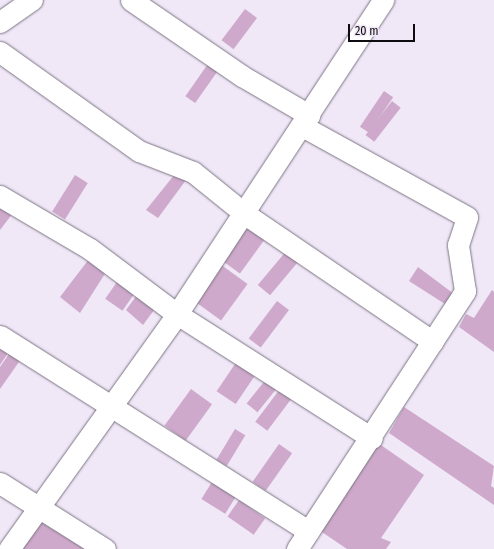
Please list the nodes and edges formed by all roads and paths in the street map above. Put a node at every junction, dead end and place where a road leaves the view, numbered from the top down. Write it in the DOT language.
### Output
graph roads {
  1 [pos="32,0"];
  2 [pos="131,0"];
  3 [pos="383,0"];
  4 [pos="0,22"];
  5 [pos="0,52"];
  6 [pos="305,121"];
  7 [pos="0,196"];
  8 [pos="245,214"];
  9 [pos="177,314"];
  10 [pos="0,336"];
  11 [pos="433,342"];
  12 [pos="110,407"];
  13 [pos="372,438"];
  14 [pos="0,483"];
  15 [pos="39,505"];
  16 [pos="309,531"];
  17 [pos="9,549"];
  18 [pos="105,549"];
  19 [pos="297,549"];
  1 -- 4 [label="street"];
  2 -- 6 [label="street"];
  3 -- 6 [label="street"];
  5 -- 8 [label="street"];
  6 -- 8 [label="street"];
  6 -- 11 [label="street"];
  7 -- 9 [label="street"];
  8 -- 9 [label="street"];
  8 -- 11 [label="street"];
  9 -- 12 [label="street"];
  9 -- 13 [label="street"];
  10 -- 12 [label="street"];
  11 -- 13 [label="street"];
  12 -- 15 [label="street"];
  12 -- 16 [label="street"];
  13 -- 16 [label="street"];
  14 -- 15 [label="street"];
  15 -- 17 [label="street"];
  15 -- 18 [label="street"];
  16 -- 19 [label="street"];
}
